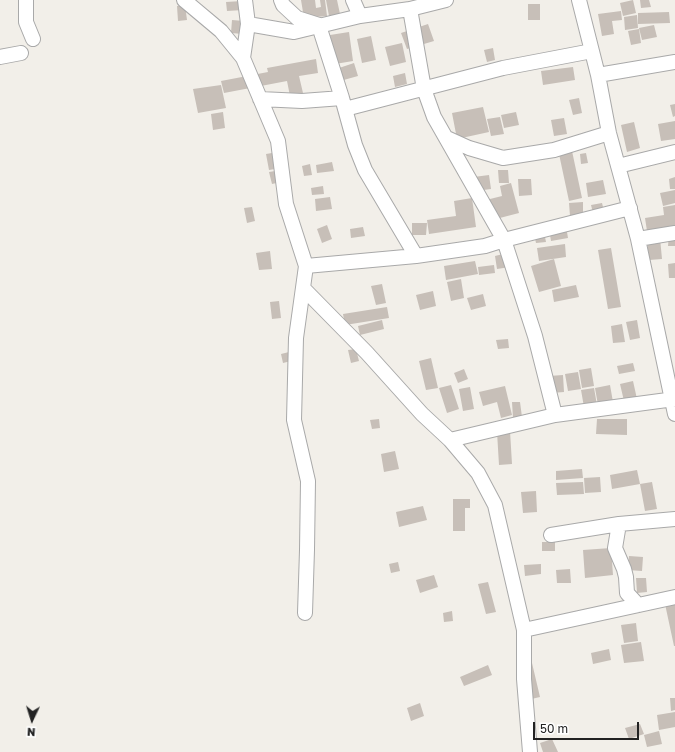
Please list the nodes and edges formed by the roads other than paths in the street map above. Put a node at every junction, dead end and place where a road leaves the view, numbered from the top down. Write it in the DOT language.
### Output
graph roads {
  1 [pos="26,0"];
  2 [pos="184,0"];
  3 [pos="245,0"];
  4 [pos="281,0"];
  5 [pos="353,0"];
  6 [pos="446,0"];
  7 [pos="579,0"];
  8 [pos="410,9"];
  9 [pos="360,16"];
  10 [pos="248,24"];
  11 [pos="320,26"];
  12 [pos="33,39"];
  13 [pos="592,51"];
  14 [pos="21,53"];
  15 [pos="0,57"];
  16 [pos="243,58"];
  17 [pos="675,62"];
  18 [pos="598,75"];
  19 [pos="424,89"];
  20 [pos="260,99"];
  21 [pos="344,104"];
  22 [pos="609,133"];
  23 [pos="447,138"];
  24 [pos="675,152"];
  25 [pos="618,166"];
  26 [pos="630,208"];
  27 [pos="675,232"];
  28 [pos="638,239"];
  29 [pos="504,240"];
  30 [pos="416,256"];
  31 [pos="306,266"];
  32 [pos="303,288"];
  33 [pos="674,399"];
  34 [pos="675,414"];
  35 [pos="555,415"];
  36 [pos="450,440"];
  37 [pos="675,519"];
  38 [pos="619,524"];
  39 [pos="551,535"];
  40 [pos="675,596"];
  41 [pos="638,605"];
  42 [pos="305,613"];
  43 [pos="524,630"];
  44 [pos="530,752"];
  1 -- 12 [label="street"];
  2 -- 16 [label="street"];
  3 -- 10 [label="street"];
  4 -- 11 [label="street"];
  5 -- 9 [label="street"];
  6 -- 8 [label="street"];
  7 -- 13 [label="street"];
  8 -- 9 [label="street"];
  8 -- 19 [label="street"];
  9 -- 11 [label="street"];
  10 -- 11 [label="street"];
  10 -- 16 [label="street"];
  11 -- 21 [label="street"];
  13 -- 18 [label="street"];
  13 -- 19 [label="street"];
  14 -- 15 [label="street"];
  16 -- 20 [label="street"];
  17 -- 18 [label="street"];
  18 -- 22 [label="street"];
  19 -- 21 [label="street"];
  19 -- 23 [label="street"];
  20 -- 21 [label="street"];
  20 -- 31 [label="street"];
  21 -- 30 [label="street"];
  22 -- 23 [label="street"];
  22 -- 25 [label="street"];
  23 -- 29 [label="street"];
  24 -- 25 [label="street"];
  25 -- 26 [label="street"];
  26 -- 28 [label="street"];
  26 -- 29 [label="street"];
  27 -- 28 [label="street"];
  28 -- 33 [label="street"];
  29 -- 30 [label="street"];
  29 -- 35 [label="street"];
  30 -- 31 [label="street"];
  31 -- 32 [label="street"];
  32 -- 36 [label="street"];
  32 -- 42 [label="street"];
  33 -- 34 [label="street"];
  33 -- 35 [label="street"];
  35 -- 36 [label="street"];
  36 -- 43 [label="street"];
  37 -- 38 [label="street"];
  38 -- 39 [label="street"];
  38 -- 41 [label="street"];
  40 -- 41 [label="street"];
  41 -- 43 [label="street"];
  43 -- 44 [label="street"];
}
